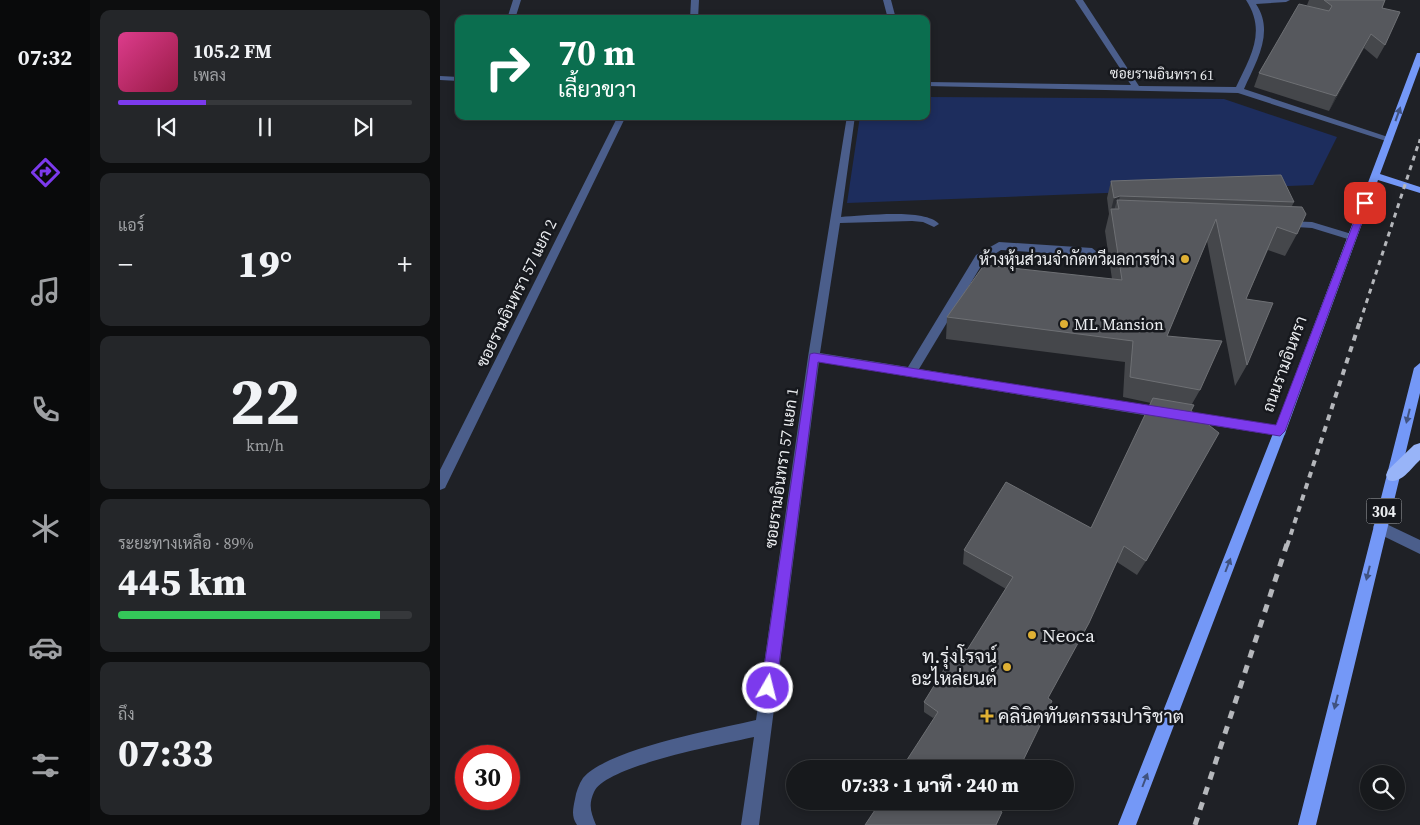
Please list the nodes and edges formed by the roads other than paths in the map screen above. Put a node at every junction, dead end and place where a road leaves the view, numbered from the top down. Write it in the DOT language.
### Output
graph roads {
  1 [pos="517,0"];
  2 [pos="695,0"];
  3 [pos="887,0"];
  4 [pos="1079,0"];
  5 [pos="1286,0"];
  6 [pos="1252,1"];
  7 [pos="512,15"];
  8 [pos="694,15"];
  9 [pos="891,15"];
  10 [pos="1420,55"];
  11 [pos="440,78"];
  12 [pos="455,79"];
  13 [pos="930,84"];
  14 [pos="1136,87"];
  15 [pos="1238,90"];
  16 [pos="620,120"];
  17 [pos="851,120"];
  18 [pos="1389,139"];
  19 [pos="1375,176"];
  20 [pos="1420,190"];
  21 [pos="836,220"];
  22 [pos="1277,223"];
  23 [pos="934,224"];
  24 [pos="1350,237"];
  25 [pos="1092,252"];
  26 [pos="814,357"];
  27 [pos="1420,368"];
  28 [pos="910,374"];
  29 [pos="1280,431"];
  30 [pos="1420,450"];
  31 [pos="1394,475"];
  32 [pos="440,484"];
  33 [pos="1380,527"];
  34 [pos="1420,547"];
  35 [pos="763,727"];
  36 [pos="587,825"];
  37 [pos="750,825"];
  38 [pos="1127,825"];
  39 [pos="1307,825"];
  1 -- 7 [label="street"];
  2 -- 8 [label="street"];
  3 -- 9 [label="street"];
  4 -- 14 [label="street"];
  5 -- 6 [label="street"];
  6 -- 15 [label="street"];
  18 -- 10 [label="main road, ถนนรามอินทรา, one-way"];
  11 -- 12 [label="street"];
  13 -- 14 [label="street, ซอยรามอินทรา 61"];
  14 -- 15 [label="street, ซอยรามอินทรา 61"];
  15 -- 18 [label="street, ซอยรามอินทรา 61"];
  16 -- 32 [label="street, ซอยรามอินทรา 57 แยก 2"];
  17 -- 21 [label="street, ซอยรามอินทรา 57 แยก 1"];
  18 -- 19 [label="main road, ถนนรามอินทรา"];
  19 -- 20 [label="main road"];
  19 -- 24 [label="main road, ถนนรามอินทรา"];
  21 -- 23 [label="street"];
  21 -- 26 [label="street, ซอยรามอินทรา 57 แยก 1"];
  22 -- 24 [label="street"];
  24 -- 29 [label="main road, ถนนรามอินทรา"];
  25 -- 28 [label="street"];
  26 -- 28 [label="street"];
  26 -- 35 [label="street, ซอยรามอินทรา 57 แยก 1"];
  27 -- 31 [label="main road, 304, one-way"];
  28 -- 29 [label="street"];
  38 -- 29 [label="main road, ถนนรามอินทรา, one-way"];
  30 -- 31 [label="highway"];
  31 -- 33 [label="main road, 304"];
  33 -- 34 [label="street"];
  33 -- 39 [label="main road, 304, one-way"];
  35 -- 36 [label="street"];
  35 -- 37 [label="street, ซอยรามอินทรา 57 แยก 1"];
}
